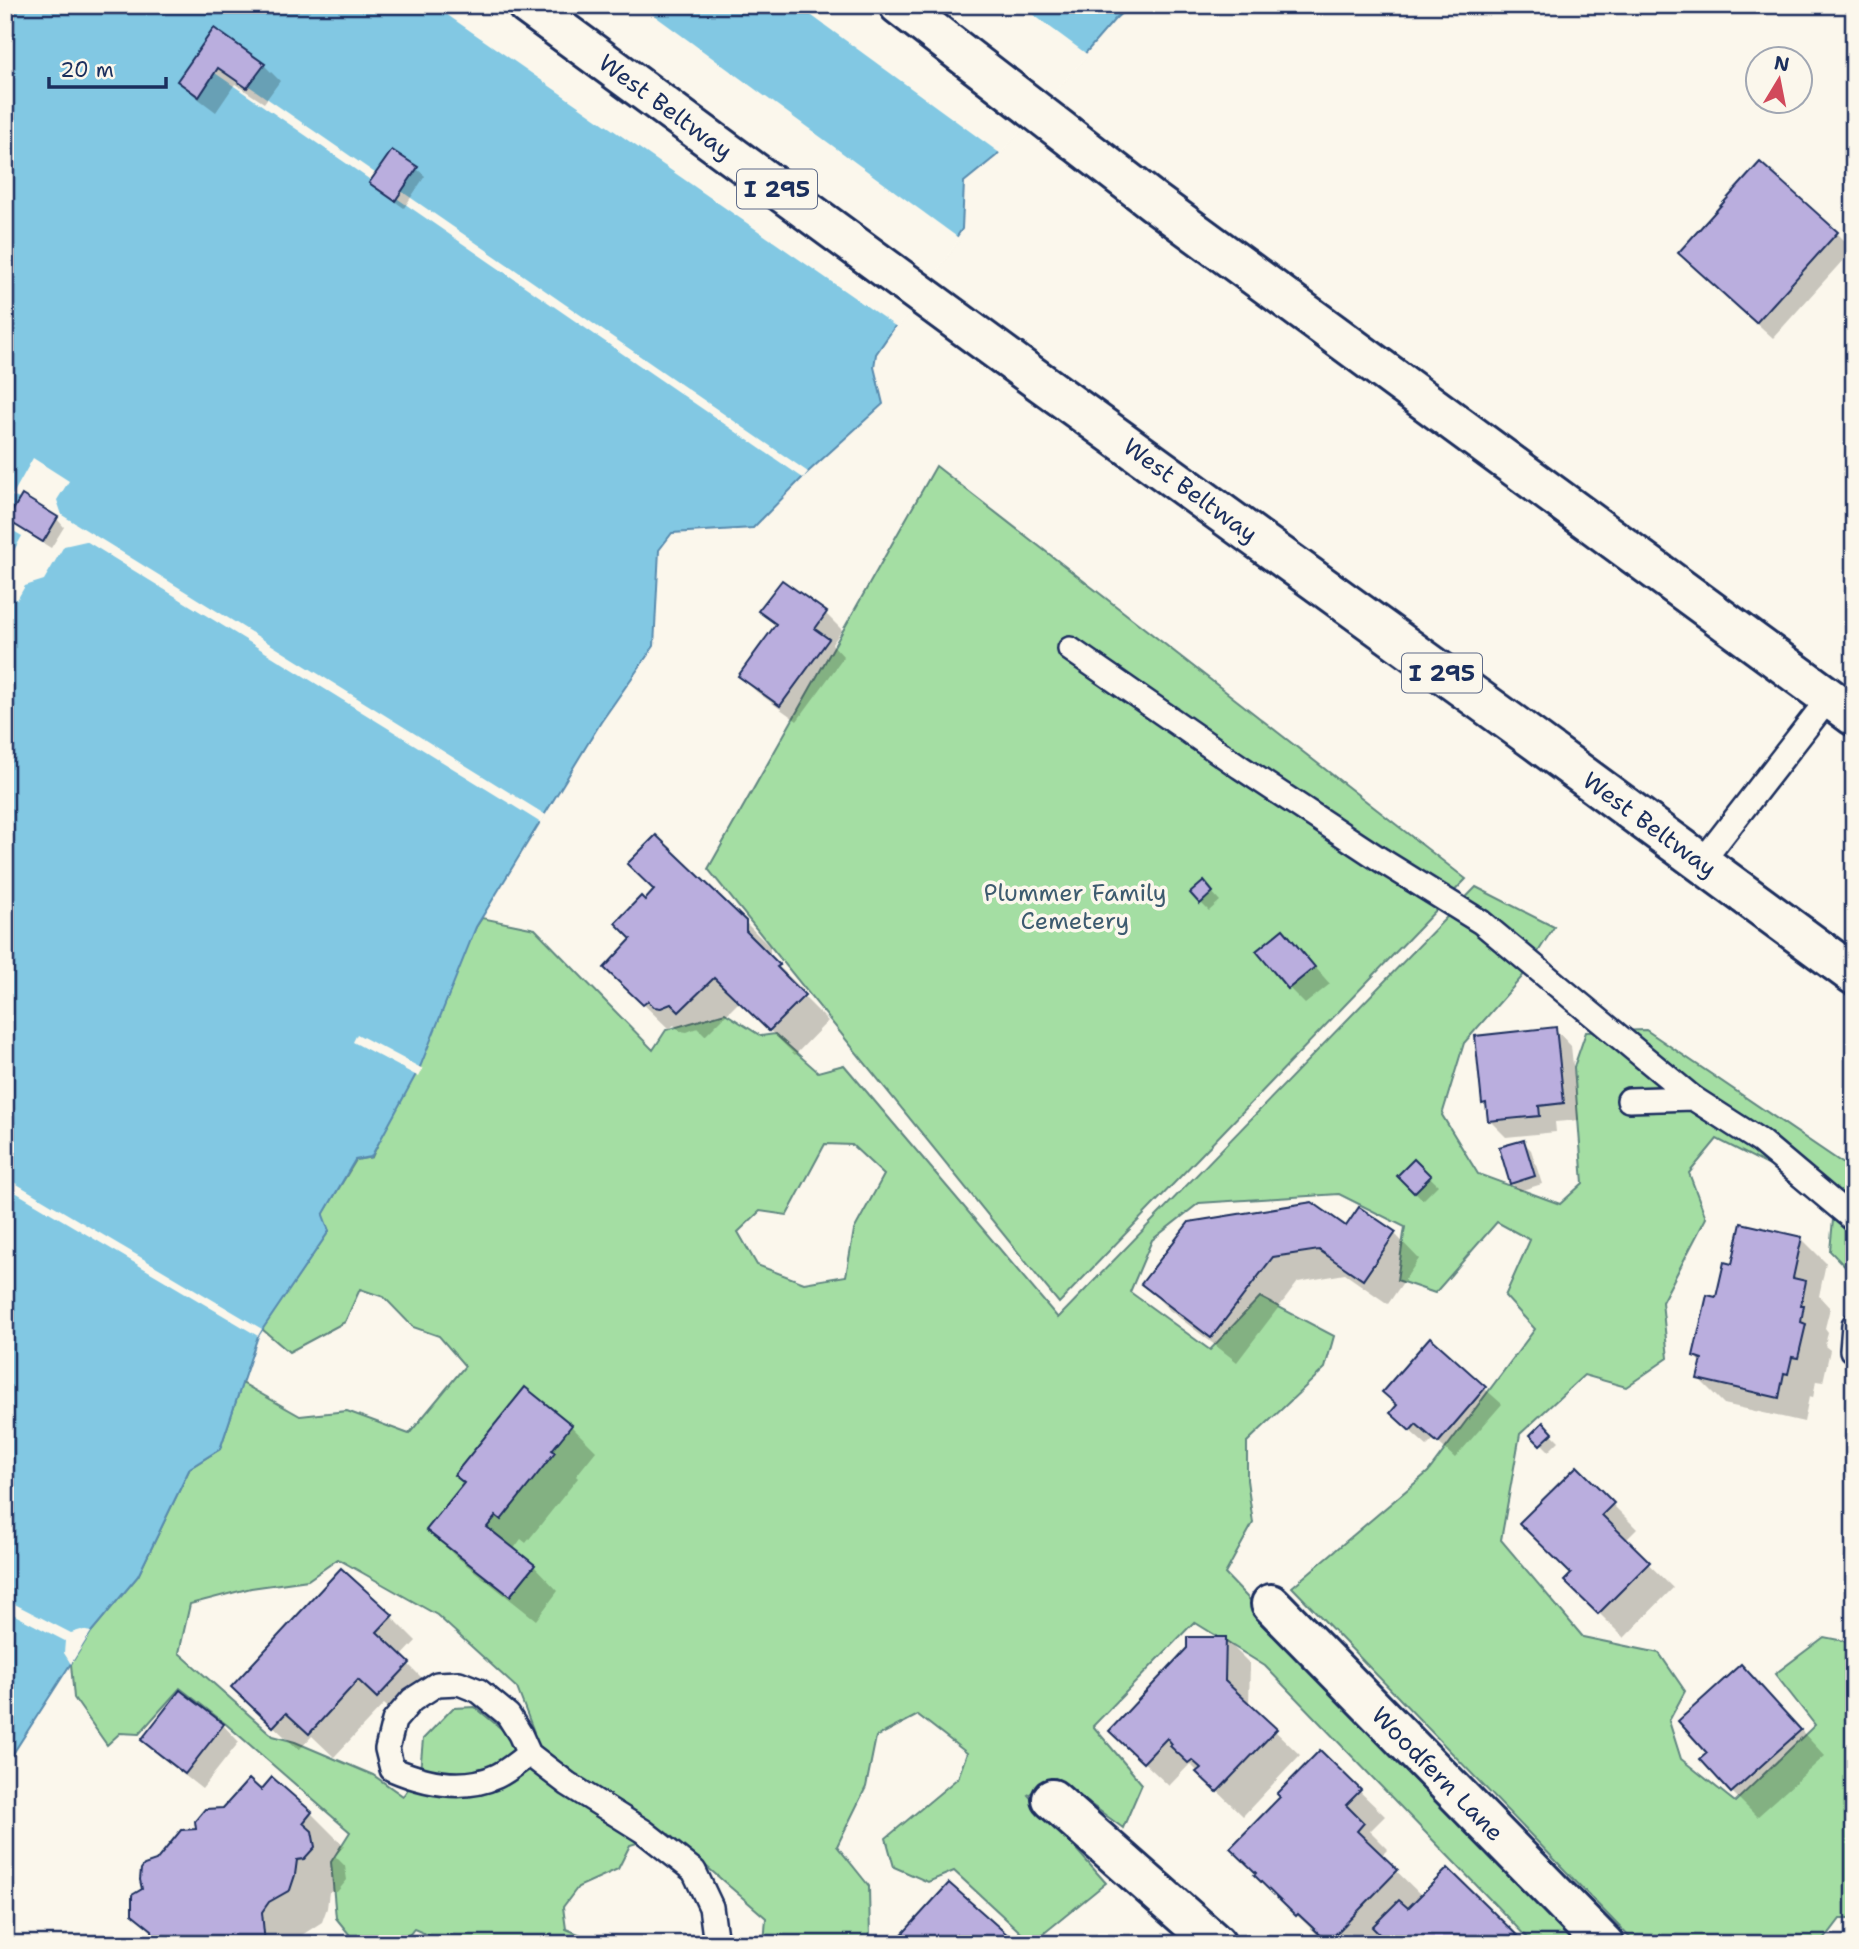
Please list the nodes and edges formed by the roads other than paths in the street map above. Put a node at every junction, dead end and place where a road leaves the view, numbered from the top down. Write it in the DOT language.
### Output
graph roads {
  1 [pos="527,5"];
  2 [pos="899,5"];
  3 [pos="1070,649"];
  4 [pos="1842,707"];
  5 [pos="1701,863"];
  6 [pos="1854,975"];
  7 [pos="1693,1097"];
  8 [pos="1629,1100"];
  9 [pos="1854,1220"];
  10 [pos="1854,1325"];
  11 [pos="1854,1352"];
  12 [pos="1271,1604"];
  13 [pos="529,1754"];
  14 [pos="1052,1799"];
  15 [pos="716,1944"];
  16 [pos="1216,1944"];
  17 [pos="1604,1944"];
  1 -- 5 [label="main road, West Beltway / I 295"];
  2 -- 4 [label="main road"];
  3 -- 7 [label="lane"];
  4 -- 5 [label="lane"];
  5 -- 6 [label="main road, West Beltway / I 295"];
  7 -- 8 [label="lane"];
  7 -- 9 [label="lane"];
  10 -- 11 [label="lane"];
  12 -- 17 [label="main road, Woodfern Lane"];
  13 -- 13 [label="lane"];
  13 -- 15 [label="lane"];
  14 -- 16 [label="main road"];
}
